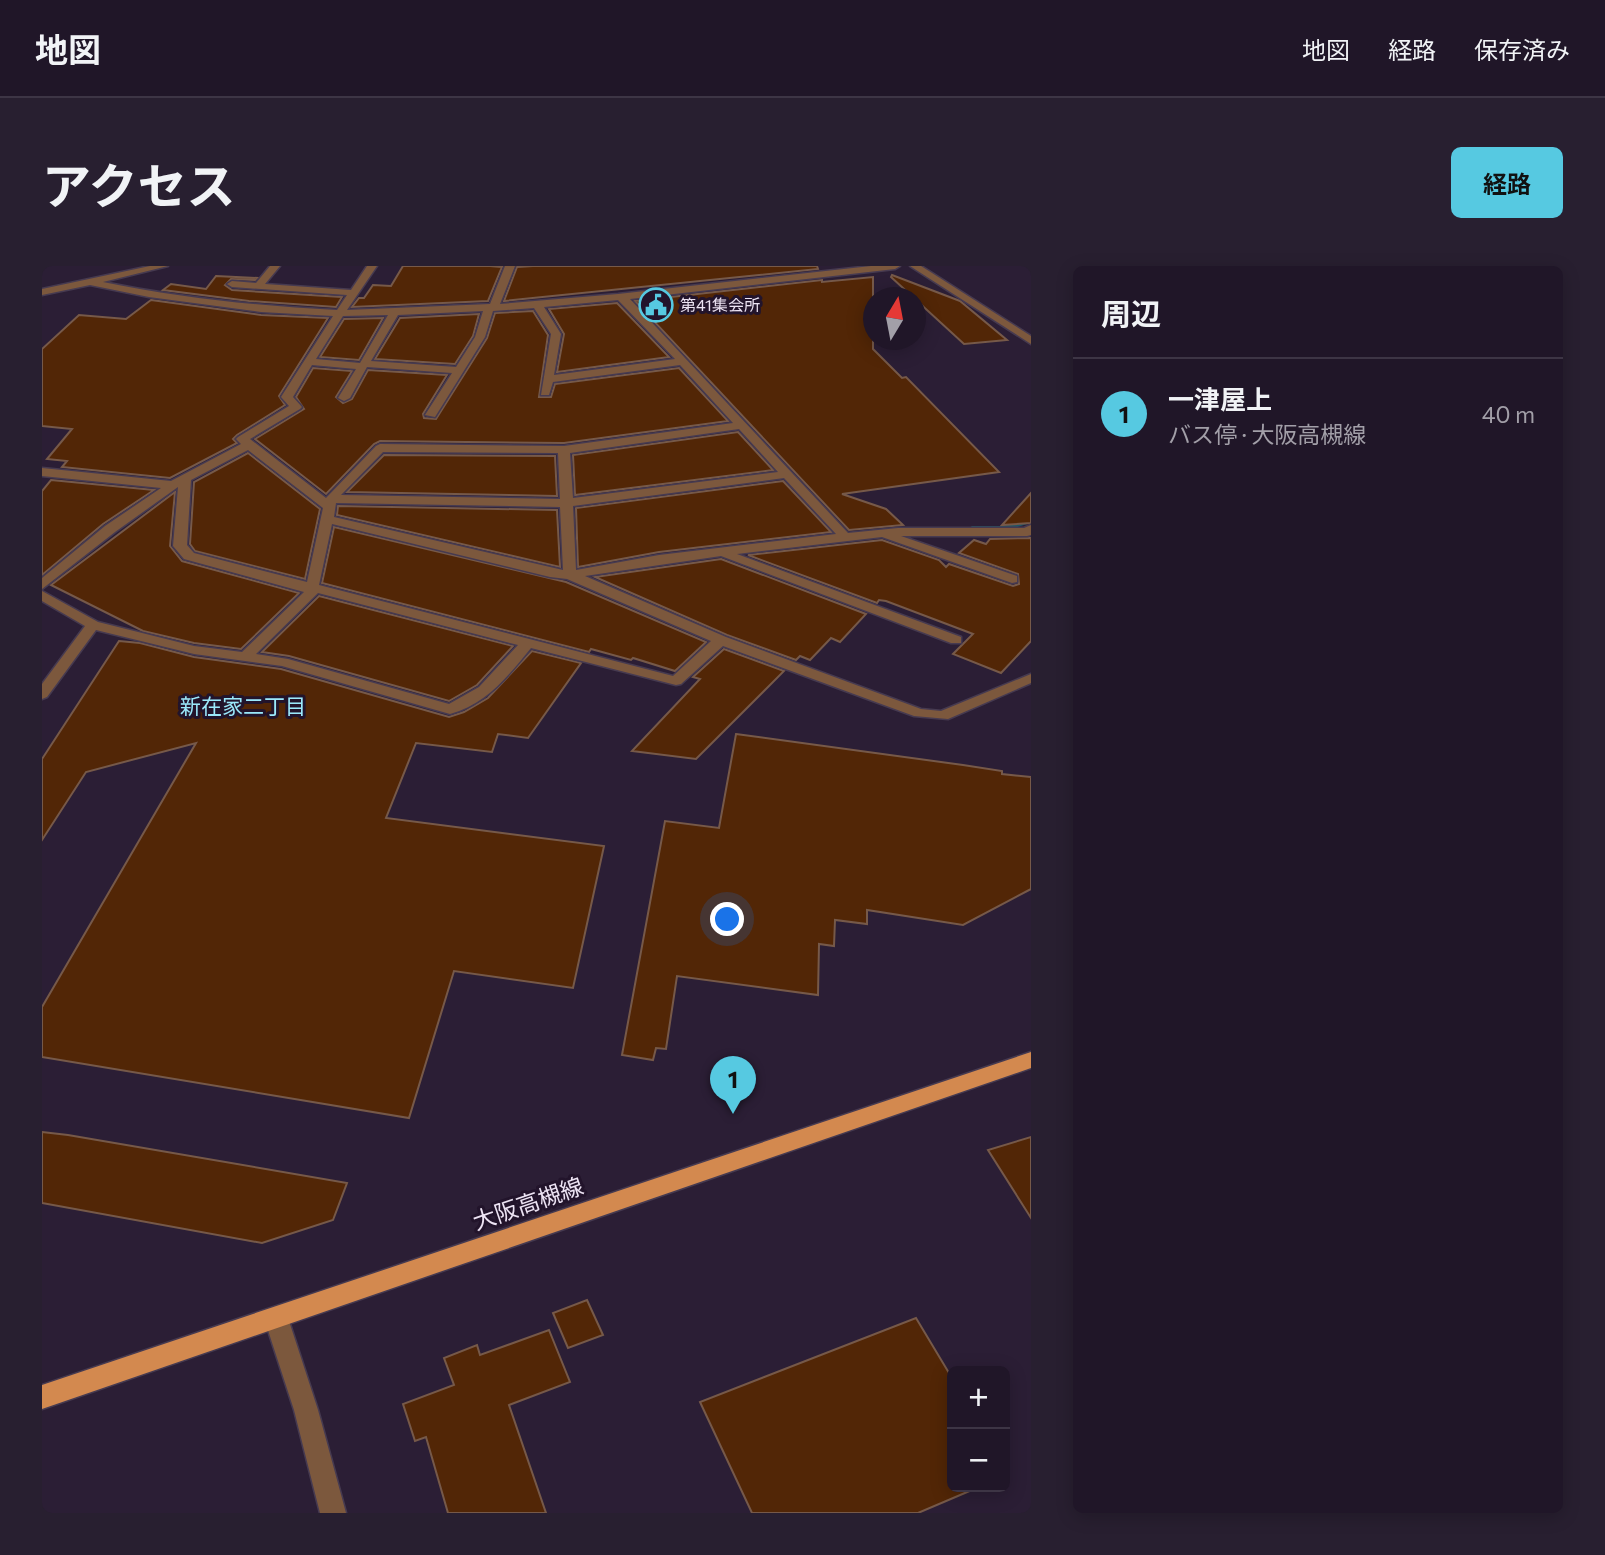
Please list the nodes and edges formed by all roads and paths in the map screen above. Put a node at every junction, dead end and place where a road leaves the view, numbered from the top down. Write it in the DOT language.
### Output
graph roads {
  1 [pos="163,266"];
  2 [pos="275,266"];
  3 [pos="372,266"];
  4 [pos="510,266"];
  5 [pos="895,266"];
  6 [pos="915,266"];
  7 [pos="91,282"];
  8 [pos="232,285"];
  9 [pos="258,286"];
  10 [pos="42,292"];
  11 [pos="354,293"];
  12 [pos="149,294"];
  13 [pos="623,297"];
  14 [pos="537,304"];
  15 [pos="135,306"];
  16 [pos="491,307"];
  17 [pos="340,313"];
  18 [pos="394,313"];
  19 [pos="1031,341"];
  20 [pos="683,361"];
  21 [pos="309,362"];
  22 [pos="363,365"];
  23 [pos="459,370"];
  24 [pos="548,379"];
  25 [pos="545,393"];
  26 [pos="344,398"];
  27 [pos="431,415"];
  28 [pos="742,425"];
  29 [pos="249,444"];
  30 [pos="564,450"];
  31 [pos="42,472"];
  32 [pos="787,474"];
  33 [pos="179,481"];
  34 [pos="564,503"];
  35 [pos="329,508"];
  36 [pos="1031,529"];
  37 [pos="880,533"];
  38 [pos="845,537"];
  39 [pos="723,552"];
  40 [pos="570,575"];
  41 [pos="1012,579"];
  42 [pos="42,585"];
  43 [pos="313,587"];
  44 [pos="42,595"];
  45 [pos="93,625"];
  46 [pos="721,639"];
  47 [pos="956,640"];
  48 [pos="526,645"];
  49 [pos="246,656"];
  50 [pos="1031,678"];
  51 [pos="45,686"];
  52 [pos="1031,1060"];
  53 [pos="276,1318"];
  54 [pos="42,1397"];
  55 [pos="333,1513"];
  1 -- 7 [label="street"];
  2 -- 9 [label="street"];
  3 -- 11 [label="street"];
  4 -- 16 [label="street"];
  5 -- 13 [label="street"];
  6 -- 19 [label="street"];
  7 -- 10 [label="street"];
  7 -- 12 [label="street"];
  8 -- 9 [label="street"];
  9 -- 11 [label="street"];
  11 -- 17 [label="street"];
  12 -- 15 [label="street"];
  12 -- 17 [label="street"];
  13 -- 14 [label="street"];
  13 -- 20 [label="street"];
  14 -- 16 [label="street"];
  14 -- 24 [label="street"];
  16 -- 18 [label="street"];
  16 -- 23 [label="street"];
  17 -- 18 [label="street"];
  17 -- 21 [label="street"];
  18 -- 22 [label="street"];
  20 -- 24 [label="street"];
  20 -- 28 [label="street"];
  21 -- 22 [label="street"];
  21 -- 29 [label="street"];
  22 -- 23 [label="street"];
  22 -- 26 [label="street"];
  23 -- 27 [label="street"];
  24 -- 25 [label="street"];
  28 -- 30 [label="street"];
  28 -- 32 [label="street"];
  29 -- 33 [label="street"];
  29 -- 35 [label="street"];
  30 -- 34 [label="street"];
  30 -- 35 [label="street"];
  31 -- 33 [label="street"];
  32 -- 34 [label="street"];
  32 -- 38 [label="street"];
  33 -- 42 [label="street"];
  33 -- 43 [label="street"];
  34 -- 35 [label="street"];
  34 -- 40 [label="street"];
  35 -- 40 [label="street"];
  35 -- 43 [label="street"];
  36 -- 37 [label="street"];
  37 -- 38 [label="street"];
  37 -- 41 [label="street"];
  38 -- 39 [label="street"];
  39 -- 40 [label="street"];
  39 -- 47 [label="street"];
  40 -- 46 [label="street"];
  43 -- 48 [label="street"];
  43 -- 49 [label="street"];
  44 -- 45 [label="street"];
  45 -- 49 [label="street"];
  45 -- 51 [label="street"];
  46 -- 48 [label="street"];
  46 -- 50 [label="street"];
  48 -- 49 [label="street"];
  52 -- 53 [label="main road, 大阪高槻線"];
  53 -- 54 [label="main road, 大阪高槻線"];
  53 -- 55 [label="street"];
}
